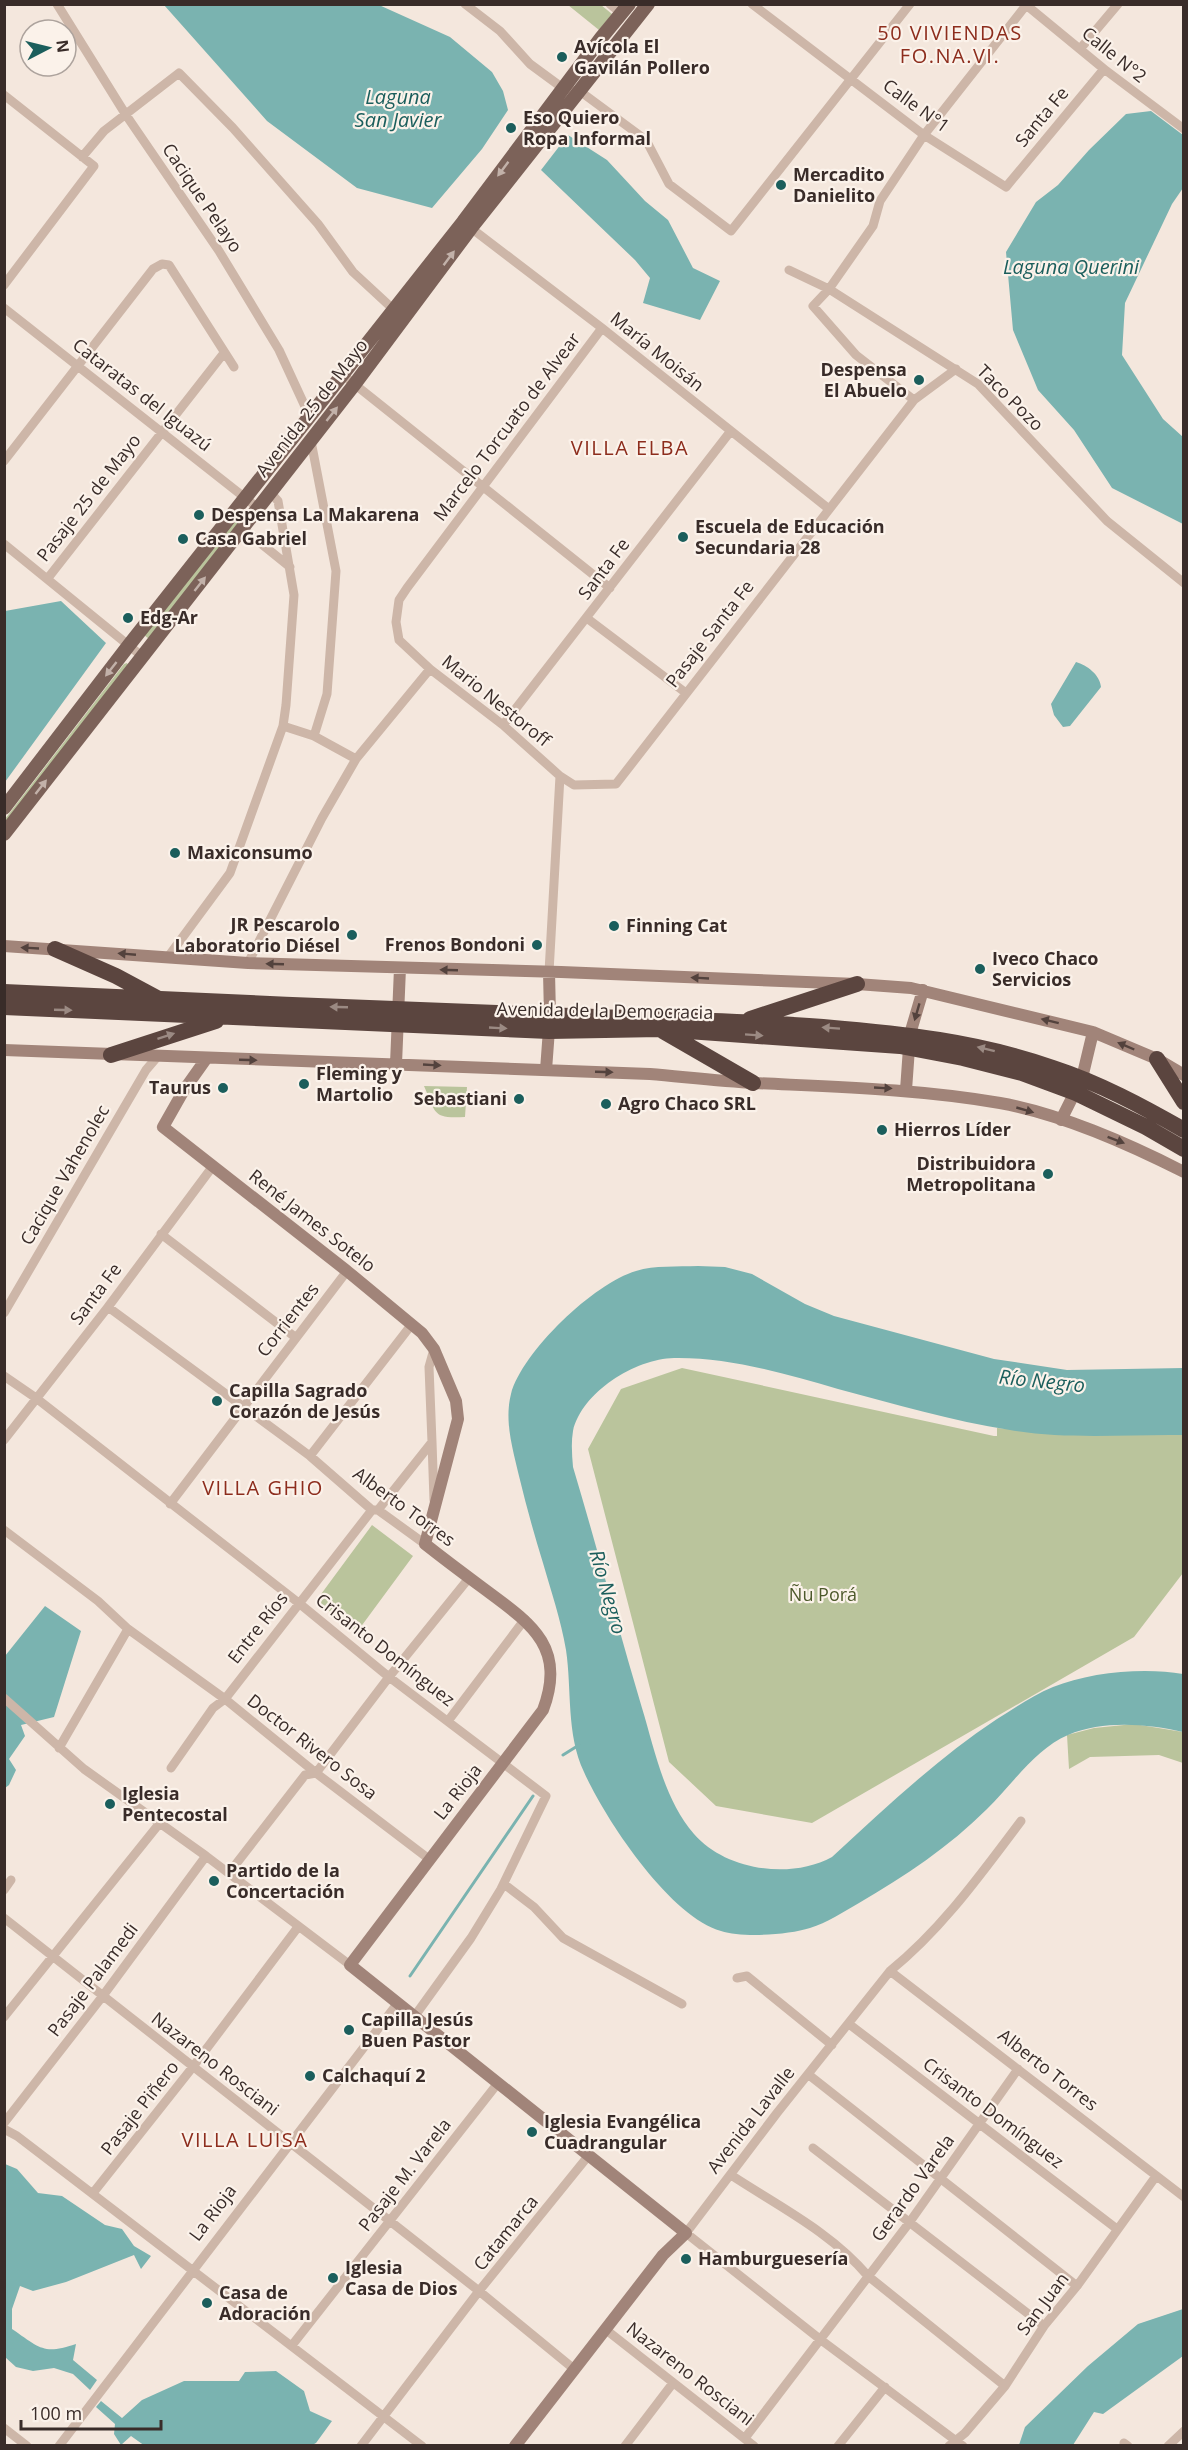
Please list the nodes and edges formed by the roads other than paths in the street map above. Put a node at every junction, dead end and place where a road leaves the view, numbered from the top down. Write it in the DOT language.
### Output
graph roads {
  1 [pos="57,4"];
  2 [pos="465,4"];
  3 [pos="610,4"];
  4 [pos="648,4"];
  5 [pos="752,4"];
  6 [pos="910,4"];
  7 [pos="1118,4"];
  8 [pos="1026,5"];
  9 [pos="625,9"];
  10 [pos="1080,49"];
  11 [pos="1104,69"];
  12 [pos="852,80"];
  13 [pos="564,89"];
  14 [pos="580,92"];
  15 [pos="4,96"];
  16 [pos="126,115"];
  17 [pos="1184,129"];
  18 [pos="924,135"];
  19 [pos="82,157"];
  20 [pos="1006,187"];
  21 [pos="467,225"];
  22 [pos="789,270"];
  23 [pos="4,285"];
  24 [pos="829,289"];
  25 [pos="4,308"];
  26 [pos="393,309"];
  27 [pos="602,328"];
  28 [pos="224,353"];
  29 [pos="78,365"];
  30 [pos="234,367"];
  31 [pos="956,369"];
  32 [pos="343,375"];
  33 [pos="354,385"];
  34 [pos="914,400"];
  35 [pos="309,415"];
  36 [pos="162,431"];
  37 [pos="730,432"];
  38 [pos="311,441"];
  39 [pos="4,461"];
  40 [pos="483,486"];
  41 [pos="270,492"];
  42 [pos="246,499"];
  43 [pos="258,508"];
  44 [pos="829,509"];
  45 [pos="243,529"];
  46 [pos="4,544"];
  47 [pos="290,567"];
  48 [pos="48,578"];
  49 [pos="1184,583"];
  50 [pos="609,588"];
  51 [pos="588,619"];
  52 [pos="399,640"];
  53 [pos="129,645"];
  54 [pos="143,657"];
  55 [pos="430,669"];
  56 [pos="686,693"];
  57 [pos="503,725"];
  58 [pos="283,726"];
  59 [pos="314,736"];
  60 [pos="356,759"];
  61 [pos="560,776"];
  62 [pos="574,785"];
  63 [pos="4,808"];
  64 [pos="4,834"];
  65 [pos="4,946"];
  66 [pos="55,949"];
  67 [pos="168,957"];
  68 [pos="248,963"];
  69 [pos="400,968"];
  70 [pos="549,972"];
  71 [pos="857,984"];
  72 [pos="923,990"];
  73 [pos="4,992"];
  74 [pos="160,999"];
  75 [pos="4,1007"];
  76 [pos="397,1016"];
  77 [pos="243,1017"];
  78 [pos="743,1021"];
  79 [pos="549,1023"];
  80 [pos="660,1029"];
  81 [pos="1093,1032"];
  82 [pos="910,1041"];
  83 [pos="4,1050"];
  84 [pos="111,1054"];
  85 [pos="158,1056"];
  86 [pos="206,1059"];
  87 [pos="1157,1059"];
  88 [pos="396,1064"];
  89 [pos="546,1070"];
  90 [pos="1184,1074"];
  91 [pos="753,1083"];
  92 [pos="1079,1085"];
  93 [pos="906,1090"];
  94 [pos="1184,1102"];
  95 [pos="1061,1120"];
  96 [pos="1184,1130"];
  97 [pos="1184,1149"];
  98 [pos="213,1166"];
  99 [pos="1184,1172"];
  100 [pos="161,1234"];
  101 [pos="347,1271"];
  102 [pos="108,1307"];
  103 [pos="4,1313"];
  104 [pos="412,1324"];
  105 [pos="295,1337"];
  106 [pos="434,1349"];
  107 [pos="4,1376"];
  108 [pos="36,1398"];
  109 [pos="242,1407"];
  110 [pos="4,1440"];
  111 [pos="432,1442"];
  112 [pos="310,1456"];
  113 [pos="170,1504"];
  114 [pos="434,1507"];
  115 [pos="375,1510"];
  116 [pos="4,1530"];
  117 [pos="425,1544"];
  118 [pos="469,1578"];
  119 [pos="300,1604"];
  120 [pos="525,1619"];
  121 [pos="128,1629"];
  122 [pos="550,1661"];
  123 [pos="389,1677"];
  124 [pos="4,1698"];
  125 [pos="225,1699"];
  126 [pos="448,1720"];
  127 [pos="59,1748"];
  128 [pos="503,1762"];
  129 [pos="171,1768"];
  130 [pos="316,1773"];
  131 [pos="1021,1821"];
  132 [pos="159,1824"];
  133 [pos="206,1856"];
  134 [pos="429,1859"];
  135 [pos="229,1873"];
  136 [pos="11,1880"];
  137 [pos="504,1884"];
  138 [pos="4,1890"];
  139 [pos="4,1918"];
  140 [pos="298,1927"];
  141 [pos="53,1958"];
  142 [pos="350,1965"];
  143 [pos="890,1971"];
  144 [pos="737,1978"];
  145 [pos="102,1997"];
  146 [pos="397,2004"];
  147 [pos="682,2004"];
  148 [pos="4,2017"];
  149 [pos="414,2017"];
  150 [pos="849,2024"];
  151 [pos="832,2045"];
  152 [pos="192,2068"];
  153 [pos="1018,2069"];
  154 [pos="809,2074"];
  155 [pos="498,2083"];
  156 [pos="4,2123"];
  157 [pos="979,2124"];
  158 [pos="4,2129"];
  159 [pos="289,2143"];
  160 [pos="813,2148"];
  161 [pos="589,2155"];
  162 [pos="730,2175"];
  163 [pos="1156,2176"];
  164 [pos="941,2177"];
  165 [pos="93,2193"];
  166 [pos="1184,2197"];
  167 [pos="390,2221"];
  168 [pos="909,2223"];
  169 [pos="1117,2229"];
  170 [pos="686,2233"];
  171 [pos="194,2269"];
  172 [pos="868,2276"];
  173 [pos="1077,2286"];
  174 [pos="480,2291"];
  175 [pos="1044,2326"];
  176 [pos="605,2329"];
  177 [pos="821,2340"];
  178 [pos="293,2344"];
  179 [pos="574,2369"];
  180 [pos="673,2383"];
  181 [pos="1005,2386"];
  182 [pos="885,2387"];
  183 [pos="383,2416"];
  184 [pos="4,2428"];
  185 [pos="1184,2431"];
  186 [pos="745,2438"];
  187 [pos="518,2444"];
  188 [pos="956,2444"];
  189 [pos="27,2445"];
  190 [pos="59,2445"];
  191 [pos="361,2445"];
  192 [pos="422,2445"];
  193 [pos="625,2445"];
  194 [pos="754,2445"];
  195 [pos="838,2445"];
  196 [pos="1168,2445"];
  1 -- 16 [label="street, Cacique Pelayo"];
  2 -- 13 [label="street"];
  3 -- 9 [label="street"];
  4 -- 14 [label="main road, Avenida 25 de Mayo"];
  5 -- 12 [label="street, Calle N°1"];
  6 -- 12 [label="street"];
  7 -- 10 [label="street"];
  8 -- 10 [label="street, Calle N°2"];
  8 -- 18 [label="street"];
  9 -- 13 [label="main road, Avenida 25 de Mayo"];
  10 -- 11 [label="street, Calle N°2"];
  11 -- 17 [label="street, Calle N°2"];
  11 -- 20 [label="street, Santa Fe"];
  12 -- 14 [label="street"];
  12 -- 18 [label="street, Calle N°1"];
  13 -- 14 [label="street"];
  13 -- 21 [label="main road, Avenida 25 de Mayo, one-way"];
  14 -- 21 [label="main road, Avenida 25 de Mayo"];
  15 -- 19 [label="street"];
  16 -- 19 [label="street"];
  16 -- 26 [label="street"];
  16 -- 35 [label="street, Cacique Pelayo"];
  18 -- 20 [label="street, Calle N°1"];
  18 -- 24 [label="street"];
  19 -- 23 [label="street"];
  21 -- 26 [label="main road, Avenida 25 de Mayo"];
  21 -- 27 [label="street, María Moisán"];
  33 -- 21 [label="main road, Avenida 25 de Mayo, one-way"];
  22 -- 24 [label="street, Taco Pozo"];
  24 -- 31 [label="street, Taco Pozo"];
  24 -- 34 [label="street"];
  25 -- 29 [label="street, Cataratas del Iguazú"];
  26 -- 32 [label="main road, Avenida 25 de Mayo"];
  27 -- 37 [label="street, María Moisán"];
  27 -- 40 [label="street, Marcelo Torcuato de Alvear"];
  28 -- 29 [label="street"];
  28 -- 30 [label="street"];
  28 -- 36 [label="street, Pasaje 25 de Mayo"];
  29 -- 36 [label="street, Cataratas del Iguazú"];
  29 -- 39 [label="street"];
  31 -- 34 [label="street, Pasaje Santa Fe"];
  31 -- 49 [label="street, Taco Pozo"];
  32 -- 33 [label="street"];
  32 -- 35 [label="main road, Avenida 25 de Mayo"];
  38 -- 33 [label="main road, Avenida 25 de Mayo, one-way"];
  33 -- 40 [label="street"];
  34 -- 44 [label="street, Pasaje Santa Fe"];
  35 -- 42 [label="main road, Avenida 25 de Mayo"];
  36 -- 42 [label="street, Cataratas del Iguazú"];
  36 -- 48 [label="street, Pasaje 25 de Mayo"];
  37 -- 44 [label="street, María Moisán"];
  37 -- 50 [label="street, Santa Fe"];
  38 -- 41 [label="main road, Avenida 25 de Mayo"];
  38 -- 59 [label="street"];
  40 -- 50 [label="street"];
  40 -- 52 [label="street, Marcelo Torcuato de Alvear"];
  41 -- 43 [label="main road, Avenida 25 de Mayo"];
  41 -- 47 [label="street"];
  42 -- 43 [label="street, Cataratas del Iguazú"];
  42 -- 53 [label="main road, Avenida 25 de Mayo"];
  43 -- 45 [label="main road, Avenida 25 de Mayo"];
  44 -- 56 [label="street, Pasaje Santa Fe"];
  45 -- 47 [label="street"];
  54 -- 45 [label="main road, Avenida 25 de Mayo, one-way"];
  46 -- 48 [label="street"];
  47 -- 58 [label="street"];
  48 -- 53 [label="street"];
  50 -- 51 [label="street, Santa Fe"];
  51 -- 56 [label="street"];
  51 -- 57 [label="street, Santa Fe"];
  52 -- 55 [label="street, Mario Nestoroff"];
  53 -- 54 [label="street"];
  53 -- 63 [label="main road, Avenida 25 de Mayo, one-way"];
  64 -- 54 [label="main road, Avenida 25 de Mayo, one-way"];
  55 -- 57 [label="street, Mario Nestoroff"];
  55 -- 60 [label="street"];
  56 -- 62 [label="street, Pasaje Santa Fe"];
  57 -- 61 [label="street, Mario Nestoroff"];
  58 -- 59 [label="street"];
  58 -- 67 [label="street"];
  59 -- 60 [label="street"];
  60 -- 68 [label="street"];
  61 -- 62 [label="street, Mario Nestoroff"];
  61 -- 70 [label="street"];
  66 -- 65 [label="street, Avenida de la Democracia, one-way"];
  67 -- 66 [label="street, Avenida de la Democracia, one-way"];
  66 -- 74 [label="highway"];
  67 -- 68 [label="street, Avenida de la Democracia"];
  69 -- 68 [label="street, Avenida de la Democracia, one-way"];
  70 -- 69 [label="street, Avenida de la Democracia, one-way"];
  69 -- 76 [label="street"];
  71 -- 70 [label="street, Avenida de la Democracia, one-way"];
  70 -- 79 [label="street"];
  71 -- 72 [label="street, Avenida de la Democracia"];
  71 -- 78 [label="highway"];
  81 -- 72 [label="street, Avenida de la Democracia, one-way"];
  72 -- 82 [label="street, one-way"];
  73 -- 74 [label="highway, Avenida de la Democracia"];
  76 -- 74 [label="highway, Avenida de la Democracia, one-way"];
  75 -- 77 [label="highway, Avenida de la Democracia, one-way"];
  76 -- 77 [label="highway, Avenida de la Democracia"];
  76 -- 79 [label="highway, Avenida de la Democracia"];
  76 -- 88 [label="street"];
  84 -- 77 [label="highway, one-way"];
  78 -- 79 [label="highway, Avenida de la Democracia"];
  82 -- 78 [label="highway, Avenida de la Democracia, one-way"];
  79 -- 80 [label="highway, Avenida de la Democracia"];
  79 -- 89 [label="street"];
  80 -- 82 [label="highway, Avenida de la Democracia, one-way"];
  80 -- 91 [label="highway"];
  87 -- 81 [label="street, Avenida de la Democracia, one-way"];
  81 -- 92 [label="street"];
  82 -- 92 [label="highway, Avenida de la Democracia"];
  82 -- 93 [label="street"];
  83 -- 84 [label="street"];
  84 -- 85 [label="street"];
  85 -- 86 [label="street"];
  85 -- 103 [label="street, Cacique Vahenolec"];
  86 -- 88 [label="street, one-way"];
  86 -- 98 [label="street, René James Sotelo"];
  87 -- 90 [label="street, Avenida de la Democracia"];
  87 -- 94 [label="highway"];
  88 -- 89 [label="street, one-way"];
  89 -- 91 [label="street, one-way"];
  91 -- 93 [label="street, one-way"];
  92 -- 95 [label="street"];
  92 -- 96 [label="highway, Avenida de la Democracia"];
  92 -- 97 [label="highway, Avenida de la Democracia"];
  93 -- 95 [label="street, one-way"];
  95 -- 99 [label="street, one-way"];
  98 -- 100 [label="street, Santa Fe"];
  98 -- 101 [label="street, René James Sotelo"];
  100 -- 102 [label="street, Santa Fe"];
  100 -- 105 [label="street"];
  101 -- 104 [label="street, René James Sotelo"];
  101 -- 105 [label="street, Corrientes"];
  102 -- 108 [label="street, Santa Fe"];
  102 -- 109 [label="street, Alberto Torres"];
  104 -- 106 [label="street, René James Sotelo"];
  104 -- 112 [label="street"];
  105 -- 109 [label="street, Corrientes"];
  106 -- 111 [label="street"];
  106 -- 114 [label="street"];
  107 -- 108 [label="street, Crisanto Domínguez"];
  108 -- 110 [label="street, Santa Fe"];
  108 -- 113 [label="street, Crisanto Domínguez"];
  109 -- 112 [label="street, Alberto Torres"];
  109 -- 113 [label="street, Corrientes"];
  111 -- 114 [label="street"];
  111 -- 115 [label="street, Entre Ríos"];
  112 -- 115 [label="street, Alberto Torres"];
  113 -- 119 [label="street, Crisanto Domínguez"];
  114 -- 117 [label="street"];
  115 -- 117 [label="street, Alberto Torres"];
  115 -- 119 [label="street, Entre Ríos"];
  116 -- 121 [label="street, Doctor Rivero Sosa"];
  117 -- 118 [label="street, Alberto Torres"];
  118 -- 120 [label="street, Alberto Torres"];
  118 -- 123 [label="street"];
  119 -- 123 [label="street, Crisanto Domínguez"];
  119 -- 125 [label="street, Entre Ríos"];
  120 -- 122 [label="street, Alberto Torres"];
  120 -- 126 [label="street"];
  121 -- 125 [label="street, Doctor Rivero Sosa"];
  121 -- 127 [label="street"];
  122 -- 128 [label="street, La Rioja"];
  123 -- 126 [label="street, Crisanto Domínguez"];
  123 -- 130 [label="street"];
  124 -- 127 [label="street"];
  125 -- 129 [label="street, Entre Ríos"];
  125 -- 130 [label="street, Doctor Rivero Sosa"];
  126 -- 128 [label="street, Crisanto Domínguez"];
  127 -- 132 [label="street"];
  128 -- 134 [label="street, La Rioja"];
  128 -- 137 [label="street, Crisanto Domínguez"];
  130 -- 134 [label="street, Doctor Rivero Sosa"];
  130 -- 135 [label="street"];
  131 -- 143 [label="street, Avenida Lavalle"];
  132 -- 133 [label="street"];
  132 -- 141 [label="street"];
  133 -- 135 [label="street"];
  133 -- 145 [label="street, Pasaje Palamedi"];
  134 -- 142 [label="street, La Rioja"];
  135 -- 140 [label="street"];
  136 -- 138 [label="street"];
  137 -- 147 [label="street"];
  137 -- 149 [label="street"];
  139 -- 141 [label="street, Nazareno Rosciani"];
  140 -- 142 [label="street"];
  140 -- 152 [label="street, Pasaje Piñero"];
  141 -- 145 [label="street, Nazareno Rosciani"];
  141 -- 148 [label="street"];
  142 -- 146 [label="street"];
  143 -- 150 [label="street, Avenida Lavalle"];
  143 -- 153 [label="street, Alberto Torres"];
  144 -- 151 [label="street"];
  145 -- 152 [label="street, Nazareno Rosciani"];
  145 -- 156 [label="street, Pasaje Palamedi"];
  146 -- 149 [label="street"];
  146 -- 159 [label="street, La Rioja"];
  149 -- 155 [label="street"];
  150 -- 151 [label="street, Avenida Lavalle"];
  150 -- 157 [label="street, Crisanto Domínguez"];
  151 -- 154 [label="street, Avenida Lavalle"];
  152 -- 159 [label="street, Nazareno Rosciani"];
  152 -- 165 [label="street, Pasaje Piñero"];
  153 -- 157 [label="street, Gerardo Varela"];
  153 -- 163 [label="street, Alberto Torres"];
  154 -- 162 [label="street, Avenida Lavalle"];
  154 -- 164 [label="street"];
  155 -- 161 [label="street"];
  155 -- 167 [label="street, Pasaje M. Varela"];
  157 -- 164 [label="street, Gerardo Varela"];
  157 -- 169 [label="street, Crisanto Domínguez"];
  158 -- 165 [label="street"];
  159 -- 167 [label="street, Nazareno Rosciani"];
  159 -- 171 [label="street, La Rioja"];
  160 -- 168 [label="street"];
  161 -- 170 [label="street"];
  161 -- 174 [label="street, Catamarca"];
  162 -- 170 [label="street, Avenida Lavalle"];
  162 -- 172 [label="street"];
  163 -- 166 [label="street, Alberto Torres"];
  163 -- 169 [label="street, San Juan"];
  164 -- 168 [label="street, Gerardo Varela"];
  164 -- 173 [label="street"];
  165 -- 171 [label="street"];
  167 -- 174 [label="street, Nazareno Rosciani"];
  167 -- 178 [label="street, Pasaje M. Varela"];
  168 -- 172 [label="street, Gerardo Varela"];
  168 -- 175 [label="street"];
  169 -- 173 [label="street, San Juan"];
  170 -- 176 [label="street, Avenida Lavalle"];
  170 -- 177 [label="street"];
  171 -- 178 [label="street"];
  171 -- 190 [label="street, La Rioja"];
  172 -- 177 [label="street, Gerardo Varela"];
  172 -- 181 [label="street"];
  173 -- 175 [label="street, San Juan"];
  174 -- 179 [label="street, Nazareno Rosciani"];
  174 -- 183 [label="street, Catamarca"];
  175 -- 181 [label="street, San Juan"];
  176 -- 179 [label="street, Avenida Lavalle"];
  176 -- 180 [label="street, Nazareno Rosciani"];
  177 -- 182 [label="street"];
  177 -- 186 [label="street, Gerardo Varela"];
  178 -- 183 [label="street"];
  179 -- 187 [label="street, Avenida Lavalle"];
  180 -- 186 [label="street, Nazareno Rosciani"];
  180 -- 193 [label="street"];
  181 -- 188 [label="street, San Juan"];
  182 -- 188 [label="street"];
  182 -- 195 [label="street"];
  183 -- 191 [label="street, Catamarca"];
  183 -- 192 [label="street"];
  184 -- 189 [label="street"];
  185 -- 196 [label="street"];
  186 -- 194 [label="street, Nazareno Rosciani"];
}
